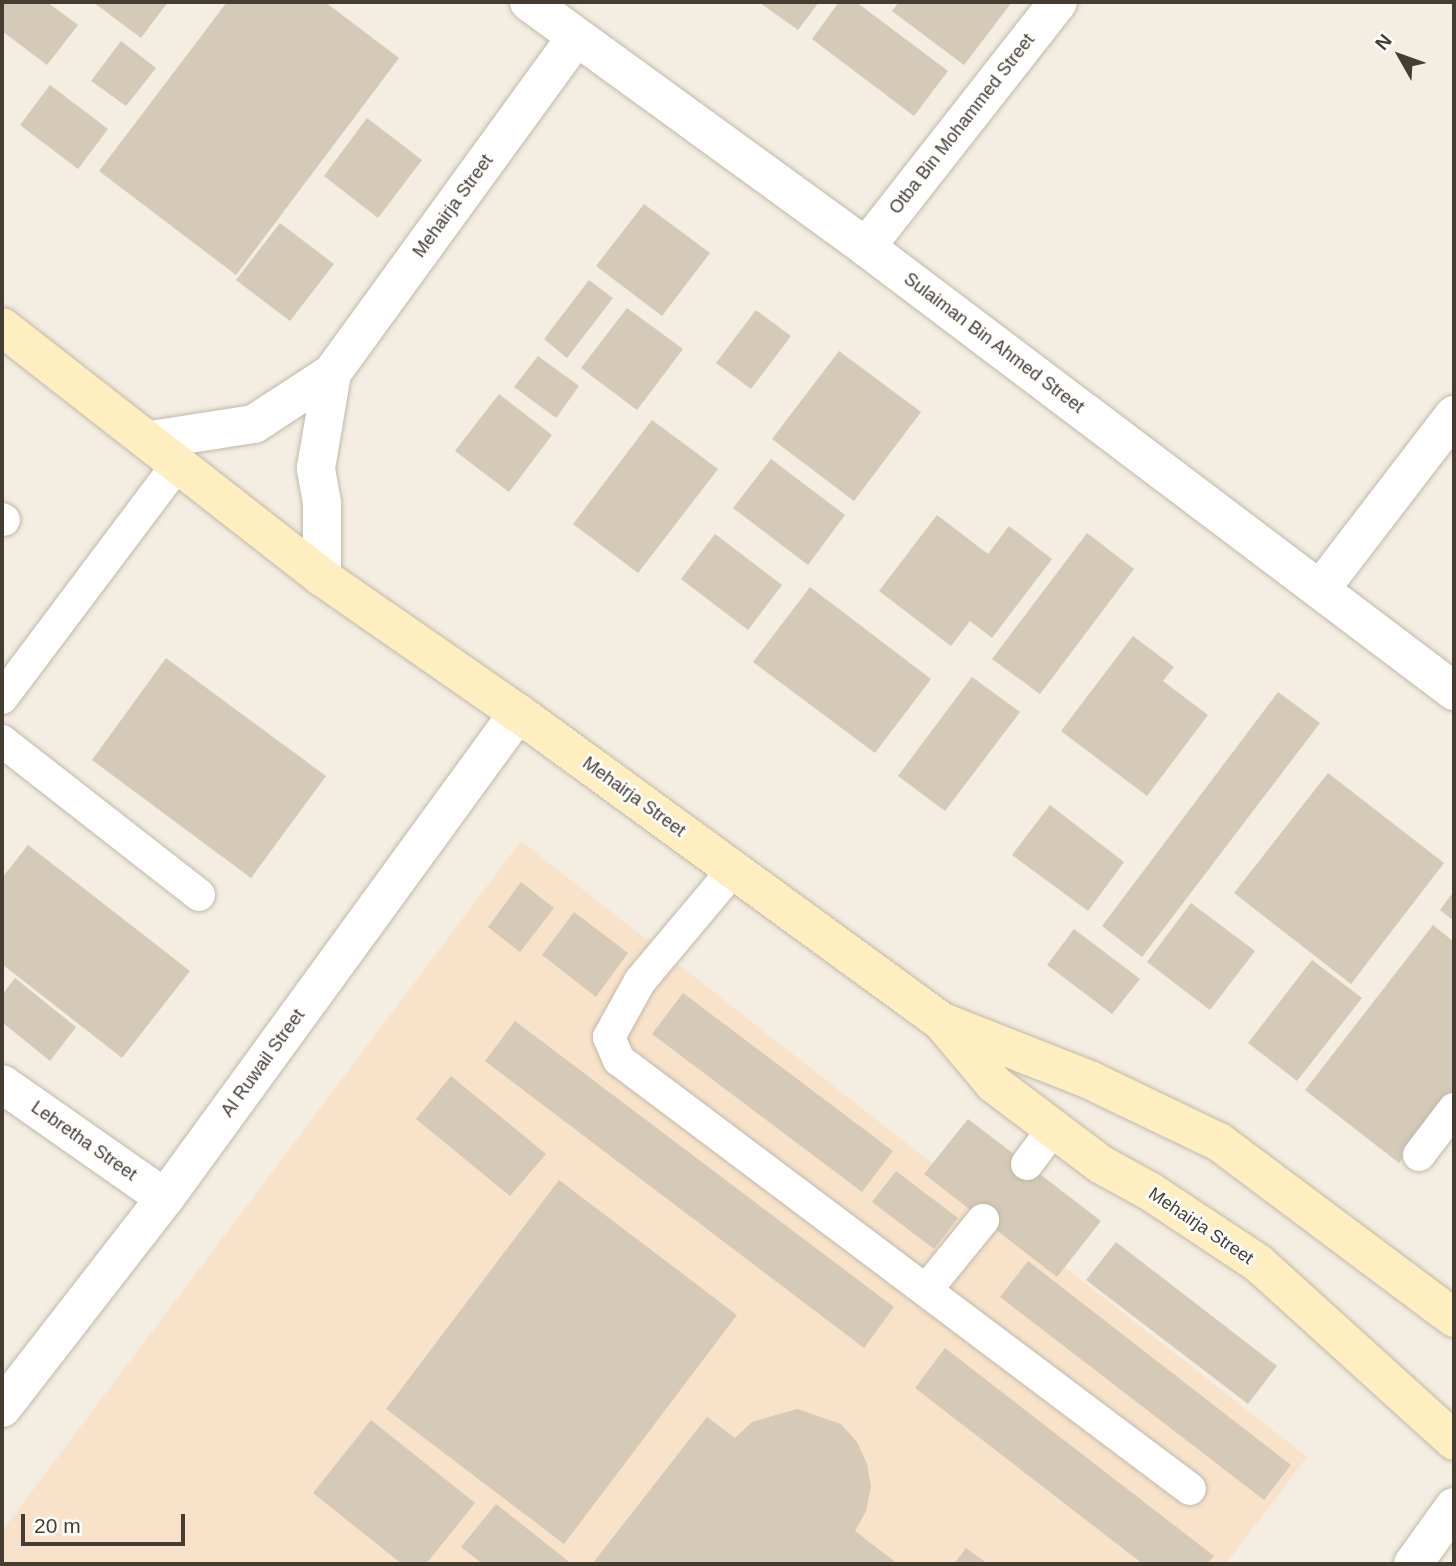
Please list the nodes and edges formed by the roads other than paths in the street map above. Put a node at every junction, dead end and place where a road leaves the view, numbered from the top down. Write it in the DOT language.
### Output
graph roads {
  1 [pos="530,2"];
  2 [pos="1058,2"];
  3 [pos="575,39"];
  4 [pos="866,247"];
  5 [pos="2,327"];
  6 [pos="332,373"];
  7 [pos="1454,415"];
  8 [pos="165,451"];
  9 [pos="322,576"];
  10 [pos="1322,587"];
  11 [pos="1454,691"];
  12 [pos="2,698"];
  13 [pos="517,713"];
  14 [pos="2,741"];
  15 [pos="734,870"];
  16 [pos="199,895"];
  17 [pos="942,1022"];
  18 [pos="2,1084"];
  19 [pos="1454,1109"];
  20 [pos="1053,1129"];
  21 [pos="1419,1155"];
  22 [pos="1027,1164"];
  23 [pos="165,1198"];
  24 [pos="983,1220"];
  25 [pos="927,1289"];
  26 [pos="1454,1318"];
  27 [pos="2,1408"];
  28 [pos="1454,1441"];
  29 [pos="1190,1489"];
  30 [pos="1454,1507"];
  31 [pos="1413,1564"];
  1 -- 3 [label="street, Sulaiman Bin Ahmed Street"];
  2 -- 4 [label="street, Otba Bin Mohammed Street"];
  3 -- 4 [label="street, Sulaiman Bin Ahmed Street"];
  3 -- 6 [label="street, Mehairja Street"];
  4 -- 10 [label="street, Sulaiman Bin Ahmed Street"];
  5 -- 8 [label="street, Mehairja Street"];
  6 -- 8 [label="street, Mehairja Street"];
  6 -- 9 [label="street, Mehairja Street"];
  7 -- 10 [label="street"];
  8 -- 9 [label="street, Mehairja Street"];
  8 -- 12 [label="lane"];
  9 -- 13 [label="street, Mehairja Street"];
  10 -- 11 [label="street, Sulaiman Bin Ahmed Street"];
  13 -- 15 [label="street, Mehairja Street"];
  13 -- 23 [label="street, Al Ruwail Street"];
  14 -- 16 [label="lane"];
  15 -- 17 [label="street, Mehairja Street"];
  15 -- 25 [label="lane"];
  17 -- 20 [label="street, Mehairja Street"];
  17 -- 26 [label="street, Mehairja Street"];
  18 -- 23 [label="street, Lebretha Street"];
  19 -- 21 [label="lane"];
  20 -- 22 [label="lane"];
  20 -- 28 [label="street, Mehairja Street"];
  23 -- 27 [label="street, Al Ruwail Street"];
  24 -- 25 [label="lane"];
  25 -- 29 [label="lane"];
  30 -- 31 [label="street"];
}
